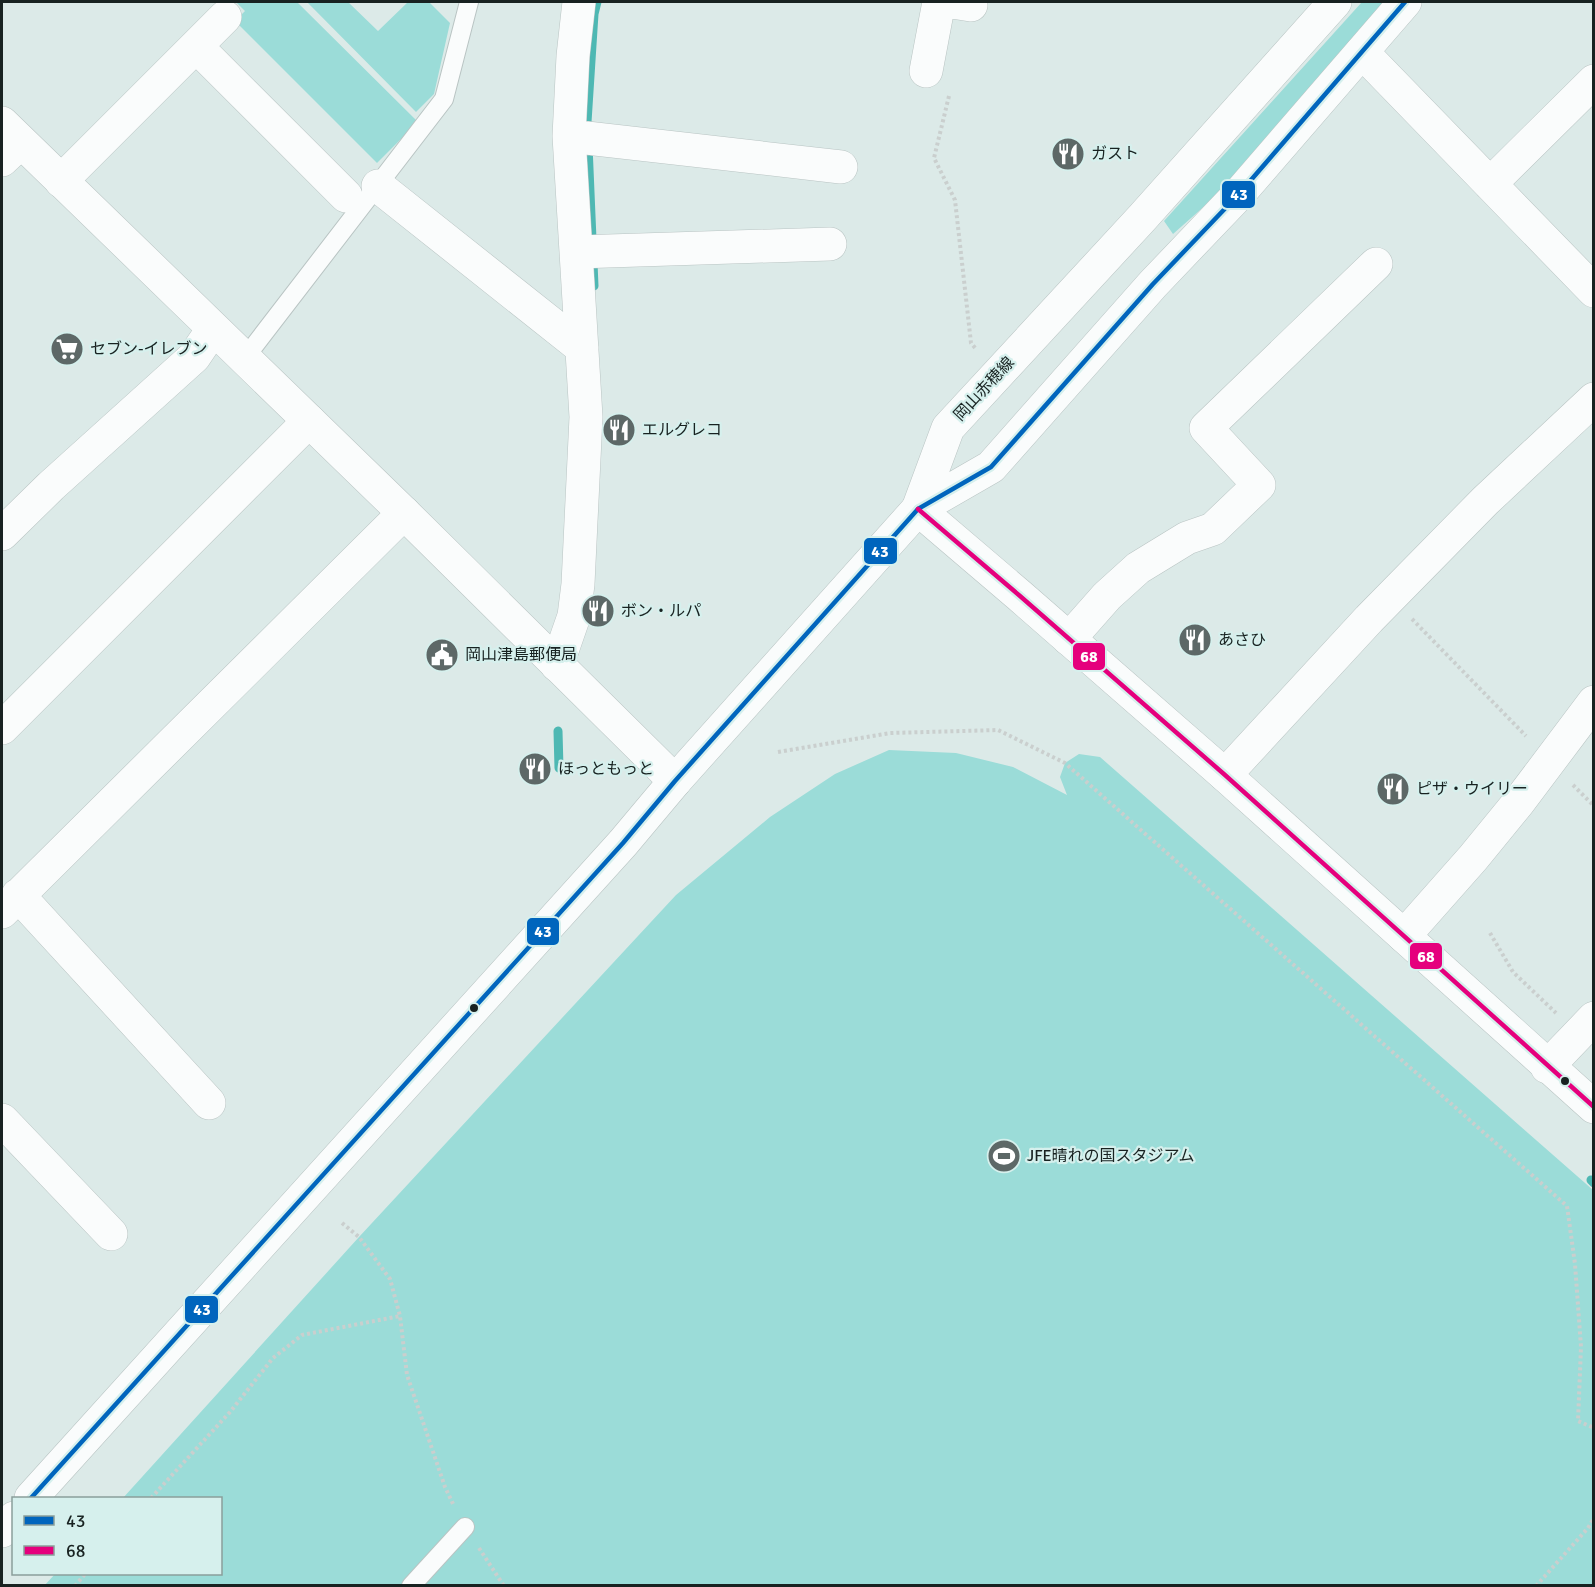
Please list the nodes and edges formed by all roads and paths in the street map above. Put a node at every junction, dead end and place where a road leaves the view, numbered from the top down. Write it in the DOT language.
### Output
graph roads {
  1 [pos="469,2"];
  2 [pos="579,2"];
  3 [pos="939,2"];
  4 [pos="1335,2"];
  5 [pos="1406,2"];
  6 [pos="225,17"];
  7 [pos="196,46"];
  8 [pos="1362,52"];
  9 [pos="926,71"];
  10 [pos="1593,81"];
  11 [pos="950,92"];
  12 [pos="581,138"];
  13 [pos="8,142"];
  14 [pos="841,167"];
  15 [pos="61,181"];
  16 [pos="1490,184"];
  17 [pos="378,186"];
  18 [pos="346,196"];
  19 [pos="830,243"];
  20 [pos="587,251"];
  21 [pos="1376,264"];
  22 [pos="1593,291"];
  23 [pos="213,329"];
  24 [pos="582,348"];
  25 [pos="244,359"];
  26 [pos="1000,373"];
  27 [pos="1593,399"];
  28 [pos="309,421"];
  29 [pos="918,509"];
  30 [pos="404,513"];
  31 [pos="2,534"];
  32 [pos="1409,616"];
  33 [pos="1069,639"];
  34 [pos="557,665"];
  35 [pos="1593,702"];
  36 [pos="2,728"];
  37 [pos="778,752"];
  38 [pos="1550,760"];
  39 [pos="1225,775"];
  40 [pos="675,781"];
  41 [pos="10,903"];
  42 [pos="1490,933"];
  43 [pos="1404,936"];
  44 [pos="1586,1026"];
  45 [pos="1547,1066"];
  46 [pos="209,1103"];
  47 [pos="1593,1107"];
  48 [pos="2,1120"];
  49 [pos="342,1223"];
  50 [pos="111,1234"];
  51 [pos="400,1316"];
  52 [pos="1593,1428"];
  53 [pos="32,1497"];
  54 [pos="152,1497"];
  55 [pos="1593,1518"];
  56 [pos="465,1527"];
  57 [pos="411,1586"];
  58 [pos="504,1586"];
  59 [pos="1536,1586"];
  1 -- 17 [label="lane"];
  2 -- 12 [label="main road"];
  3 -- 9 [label="main road"];
  4 -- 26 [label="main road, 岡山赤穂線"];
  5 -- 8 [label="main road"];
  6 -- 7 [label="main road"];
  7 -- 15 [label="main road"];
  7 -- 18 [label="main road"];
  8 -- 16 [label="main road"];
  8 -- 29 [label="main road"];
  10 -- 16 [label="main road"];
  11 -- 26 [label="path"];
  12 -- 14 [label="main road"];
  12 -- 20 [label="main road"];
  13 -- 15 [label="main road"];
  15 -- 23 [label="main road"];
  16 -- 22 [label="main road"];
  17 -- 24 [label="main road"];
  17 -- 25 [label="lane"];
  19 -- 20 [label="main road"];
  20 -- 24 [label="main road"];
  21 -- 33 [label="main road"];
  23 -- 25 [label="main road"];
  23 -- 31 [label="main road"];
  24 -- 34 [label="main road"];
  25 -- 28 [label="main road"];
  26 -- 29 [label="main road, 岡山赤穂線"];
  27 -- 39 [label="main road"];
  28 -- 30 [label="main road"];
  28 -- 36 [label="main road"];
  29 -- 33 [label="main road"];
  29 -- 40 [label="main road"];
  30 -- 34 [label="main road"];
  30 -- 41 [label="main road"];
  32 -- 38 [label="path"];
  33 -- 39 [label="main road"];
  34 -- 40 [label="main road"];
  35 -- 38 [label="main road"];
  37 -- 52 [label="path"];
  38 -- 43 [label="main road"];
  39 -- 43 [label="main road"];
  40 -- 53 [label="main road"];
  41 -- 46 [label="main road"];
  42 -- 44 [label="path"];
  43 -- 45 [label="main road"];
  44 -- 45 [label="main road"];
  45 -- 47 [label="main road"];
  48 -- 50 [label="main road"];
  49 -- 51 [label="path"];
  51 -- 54 [label="path"];
  51 -- 56 [label="path"];
  55 -- 59 [label="path"];
  56 -- 57 [label="lane"];
  56 -- 58 [label="path"];
}
